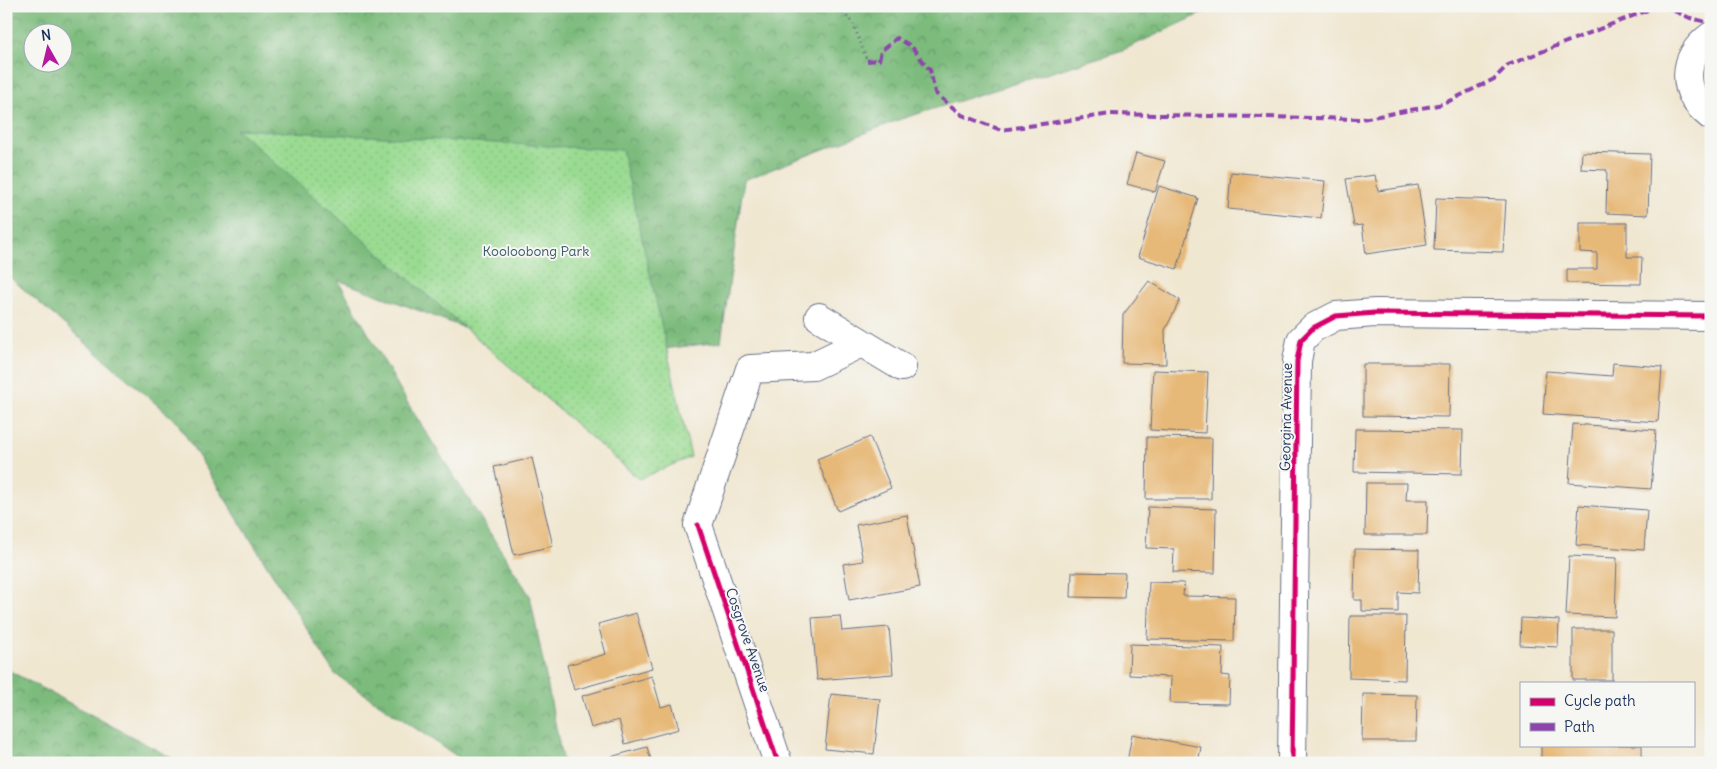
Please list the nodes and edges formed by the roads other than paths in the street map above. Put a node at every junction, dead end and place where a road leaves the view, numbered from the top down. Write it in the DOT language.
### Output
graph roads {
  1 [pos="1711,36"];
  2 [pos="1711,116"];
  3 [pos="1711,316"];
  4 [pos="819,317"];
  5 [pos="861,343"];
  6 [pos="902,367"];
  7 [pos="778,763"];
  8 [pos="1292,763"];
  1 -- 2 [label="street"];
  3 -- 8 [label="street, Georgina Avenue"];
  4 -- 5 [label="street"];
  5 -- 6 [label="street"];
  5 -- 7 [label="street, Cosgrove Avenue"];
}
